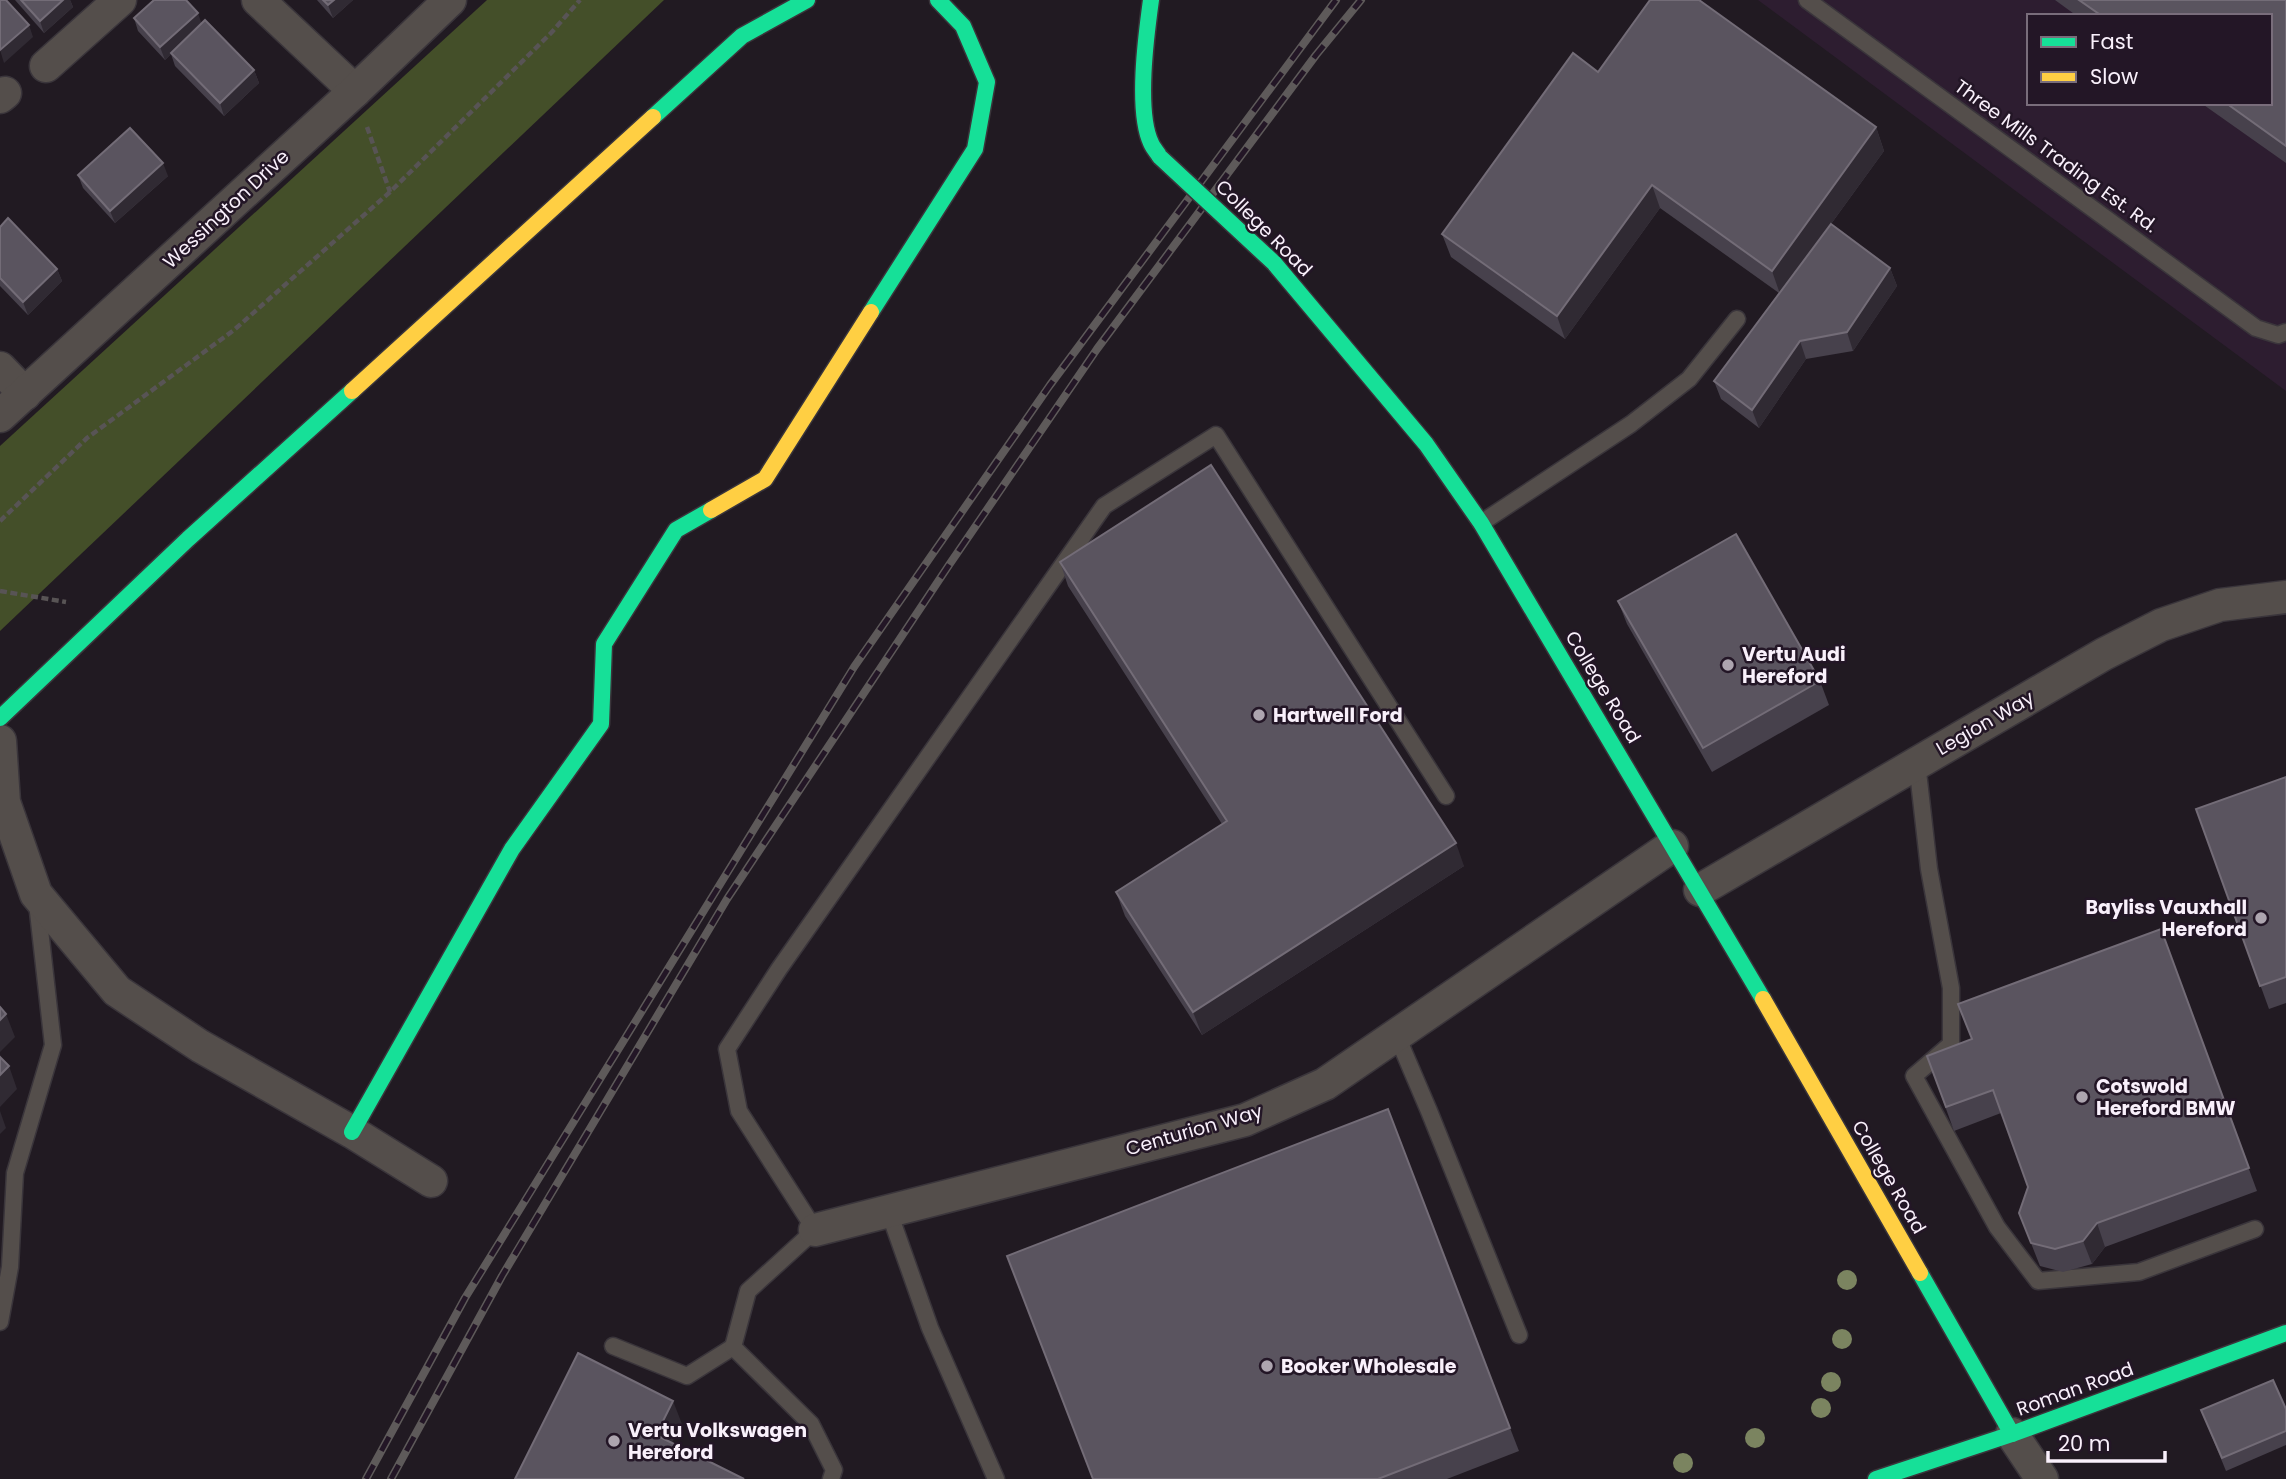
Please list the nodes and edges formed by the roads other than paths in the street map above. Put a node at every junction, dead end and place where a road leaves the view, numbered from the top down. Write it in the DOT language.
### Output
graph roads {
  1 [pos="120,0"];
  2 [pos="258,0"];
  3 [pos="450,0"];
  4 [pos="807,0"];
  5 [pos="938,0"];
  6 [pos="1151,0"];
  7 [pos="1807,0"];
  8 [pos="46,66"];
  9 [pos="355,91"];
  10 [pos="1737,318"];
  11 [pos="2286,332"];
  12 [pos="0,368"];
  13 [pos="25,394"];
  14 [pos="0,416"];
  15 [pos="1481,523"];
  16 [pos="2286,597"];
  17 [pos="0,719"];
  18 [pos="0,741"];
  19 [pos="1917,763"];
  20 [pos="1446,796"];
  21 [pos="2,804"];
  22 [pos="1672,846"];
  23 [pos="1700,890"];
  24 [pos="36,894"];
  25 [pos="1396,1036"];
  26 [pos="352,1132"];
  27 [pos="431,1181"];
  28 [pos="890,1212"];
  29 [pos="2255,1229"];
  30 [pos="815,1230"];
  31 [pos="0,1322"];
  32 [pos="2286,1333"];
  33 [pos="1519,1335"];
  34 [pos="613,1346"];
  35 [pos="733,1347"];
  36 [pos="2012,1434"];
  37 [pos="831,1479"];
  38 [pos="996,1479"];
  39 [pos="1876,1479"];
  40 [pos="2042,1479"];
  1 -- 8 [label="street"];
  2 -- 9 [label="street"];
  3 -- 9 [label="street, Wessington Drive"];
  4 -- 17 [label="street"];
  5 -- 26 [label="street"];
  6 -- 15 [label="street, College Road, bridge"];
  7 -- 11 [label="lane, Three Mills Trading Est. Rd."];
  9 -- 13 [label="street, Wessington Drive"];
  10 -- 15 [label="lane"];
  12 -- 13 [label="street"];
  13 -- 14 [label="street, Wessington Drive"];
  15 -- 22 [label="street, College Road"];
  16 -- 19 [label="street, Legion Way"];
  18 -- 21 [label="street"];
  19 -- 23 [label="street, Legion Way"];
  19 -- 29 [label="lane"];
  20 -- 30 [label="lane"];
  21 -- 24 [label="street"];
  22 -- 23 [label="street, College Road"];
  22 -- 25 [label="street, Centurion Way"];
  23 -- 36 [label="street, College Road"];
  24 -- 26 [label="street"];
  24 -- 31 [label="lane"];
  25 -- 28 [label="street, Centurion Way"];
  25 -- 33 [label="lane"];
  26 -- 27 [label="street"];
  28 -- 30 [label="street, Centurion Way"];
  28 -- 38 [label="lane"];
  30 -- 35 [label="lane"];
  32 -- 36 [label="street, Roman Road"];
  34 -- 35 [label="lane"];
  35 -- 37 [label="lane"];
  36 -- 39 [label="street, Roman Road"];
  36 -- 40 [label="street"];
}
